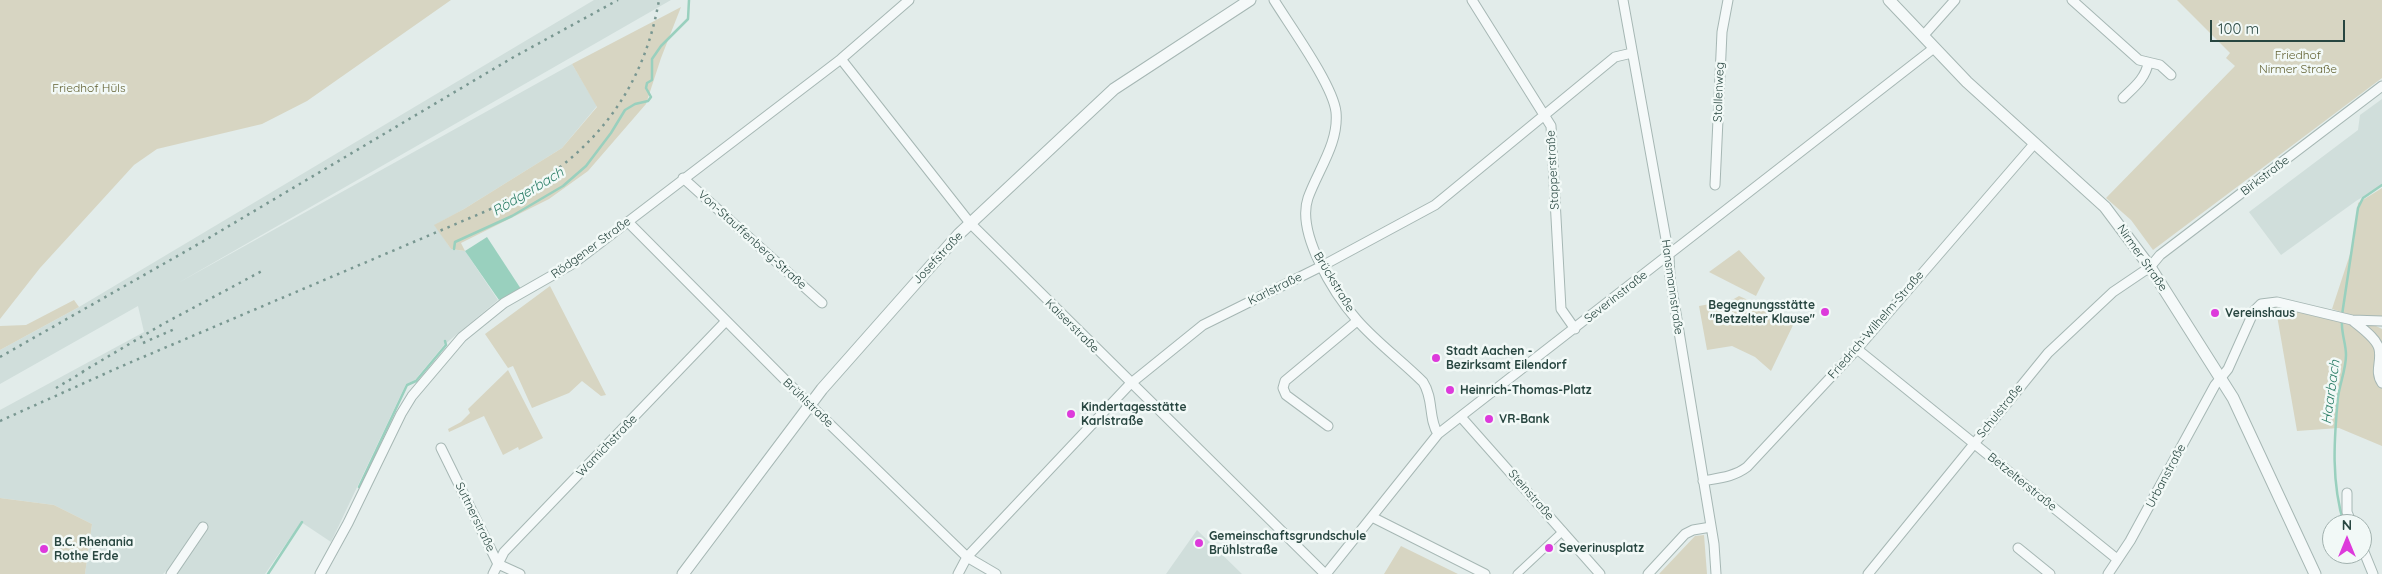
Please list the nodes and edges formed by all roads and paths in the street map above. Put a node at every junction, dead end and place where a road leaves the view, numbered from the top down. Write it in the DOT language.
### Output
graph roads {
  1 [pos="910,0"];
  2 [pos="1250,0"];
  3 [pos="1274,0"];
  4 [pos="1472,0"];
  5 [pos="1623,0"];
  6 [pos="1728,0"];
  7 [pos="1889,0"];
  8 [pos="1955,0"];
  9 [pos="2072,0"];
  10 [pos="1923,36"];
  11 [pos="1934,48"];
  12 [pos="1632,53"];
  13 [pos="841,59"];
  14 [pos="2148,63"];
  15 [pos="2171,75"];
  16 [pos="2382,86"];
  17 [pos="2123,98"];
  18 [pos="1546,116"];
  19 [pos="2034,144"];
  20 [pos="683,178"];
  21 [pos="1715,185"];
  22 [pos="628,222"];
  23 [pos="970,223"];
  24 [pos="1669,256"];
  25 [pos="1322,266"];
  26 [pos="2150,267"];
  27 [pos="822,303"];
  28 [pos="2349,319"];
  29 [pos="726,321"];
  30 [pos="1357,321"];
  31 [pos="2382,321"];
  32 [pos="1574,329"];
  33 [pos="1857,349"];
  34 [pos="2221,376"];
  35 [pos="2382,383"];
  36 [pos="1130,384"];
  37 [pos="810,405"];
  38 [pos="1461,417"];
  39 [pos="1328,426"];
  40 [pos="1438,434"];
  41 [pos="1974,443"];
  42 [pos="441,448"];
  43 [pos="1703,481"];
  44 [pos="2347,493"];
  45 [pos="2349,514"];
  46 [pos="1372,517"];
  47 [pos="203,527"];
  48 [pos="1711,528"];
  49 [pos="1563,531"];
  50 [pos="2018,548"];
  51 [pos="967,557"];
  52 [pos="2117,559"];
  53 [pos="498,564"];
  54 [pos="171,574"];
  55 [pos="320,574"];
  56 [pos="493,574"];
  57 [pos="520,574"];
  58 [pos="683,574"];
  59 [pos="958,574"];
  60 [pos="996,574"];
  61 [pos="1325,574"];
  62 [pos="1485,574"];
  63 [pos="1517,574"];
  64 [pos="1600,574"];
  65 [pos="1648,574"];
  66 [pos="1716,574"];
  67 [pos="1868,574"];
  68 [pos="2050,574"];
  69 [pos="2108,574"];
  70 [pos="2315,574"];
  1 -- 13 [label="street, Rödgener Straße"];
  2 -- 23 [label="street, Josefstraße"];
  3 -- 25 [label="street, Brückstraße"];
  4 -- 18 [label="street, Stapperstraße"];
  5 -- 12 [label="street, Hansmannstraße"];
  6 -- 21 [label="street, Stollenweg"];
  7 -- 10 [label="street, Nirmer Straße"];
  8 -- 10 [label="street"];
  9 -- 14 [label="street"];
  10 -- 11 [label="street, Nirmer Straße"];
  11 -- 19 [label="street, Nirmer Straße"];
  11 -- 24 [label="street, Severinstraße"];
  12 -- 18 [label="street, Karlstraße"];
  12 -- 24 [label="street, Hansmannstraße"];
  13 -- 20 [label="street, Rödgener Straße"];
  13 -- 23 [label="street, Kaiserstraße"];
  14 -- 15 [label="street"];
  14 -- 17 [label="street"];
  16 -- 26 [label="street, Birkstraße"];
  18 -- 25 [label="street, Karlstraße"];
  18 -- 32 [label="street, Stapperstraße"];
  19 -- 26 [label="street, Nirmer Straße"];
  19 -- 33 [label="street, Friedrich-Wilhelm-Straße"];
  20 -- 22 [label="street, Rödgener Straße"];
  20 -- 27 [label="street, Von-Stauffenberg-Straße"];
  22 -- 29 [label="street, Brühlstraße"];
  22 -- 55 [label="street, Rödgener Straße"];
  23 -- 36 [label="street, Kaiserstraße"];
  23 -- 37 [label="street, Josefstraße"];
  24 -- 32 [label="street, Severinstraße"];
  24 -- 43 [label="street, Hansmannstraße"];
  25 -- 30 [label="street, Brückstraße"];
  25 -- 36 [label="street, Karlstraße"];
  26 -- 34 [label="street, Nirmer Straße"];
  26 -- 41 [label="street, Schulstraße"];
  28 -- 31 [label="street"];
  28 -- 34 [label="street, Urbanstraße"];
  28 -- 35 [label="street"];
  29 -- 37 [label="street, Brühlstraße"];
  29 -- 53 [label="street, Wamichstraße"];
  30 -- 39 [label="street"];
  30 -- 40 [label="street, Brückstraße"];
  32 -- 38 [label="street, Severinstraße"];
  33 -- 41 [label="street, Betzelterstraße"];
  33 -- 43 [label="street, Friedrich-Wilhelm-Straße"];
  34 -- 52 [label="street, Urbanstraße"];
  34 -- 70 [label="street, Nirmer Straße"];
  36 -- 51 [label="street, Karlstraße"];
  36 -- 61 [label="street, Kaiserstraße"];
  37 -- 51 [label="street, Brühlstraße"];
  37 -- 58 [label="street, Josefstraße"];
  38 -- 40 [label="street, Severinstraße"];
  38 -- 49 [label="street, Steinstraße"];
  40 -- 46 [label="street, Severinstraße"];
  41 -- 52 [label="street, Betzelterstraße"];
  41 -- 67 [label="street, Schulstraße"];
  42 -- 53 [label="street, Suttnerstraße"];
  43 -- 48 [label="street, Hansmannstraße"];
  44 -- 45 [label="street"];
  46 -- 61 [label="street, Severinstraße"];
  46 -- 62 [label="street"];
  47 -- 54 [label="street"];
  48 -- 65 [label="street"];
  48 -- 66 [label="street, Hansmannstraße"];
  49 -- 63 [label="street"];
  49 -- 64 [label="street, Steinstraße"];
  50 -- 68 [label="street"];
  51 -- 59 [label="street, Karlstraße"];
  51 -- 60 [label="street, Brühlstraße"];
  52 -- 69 [label="street, Urbanstraße"];
  53 -- 56 [label="street, Wamichstraße"];
  53 -- 57 [label="street, Suttnerstraße"];
}
